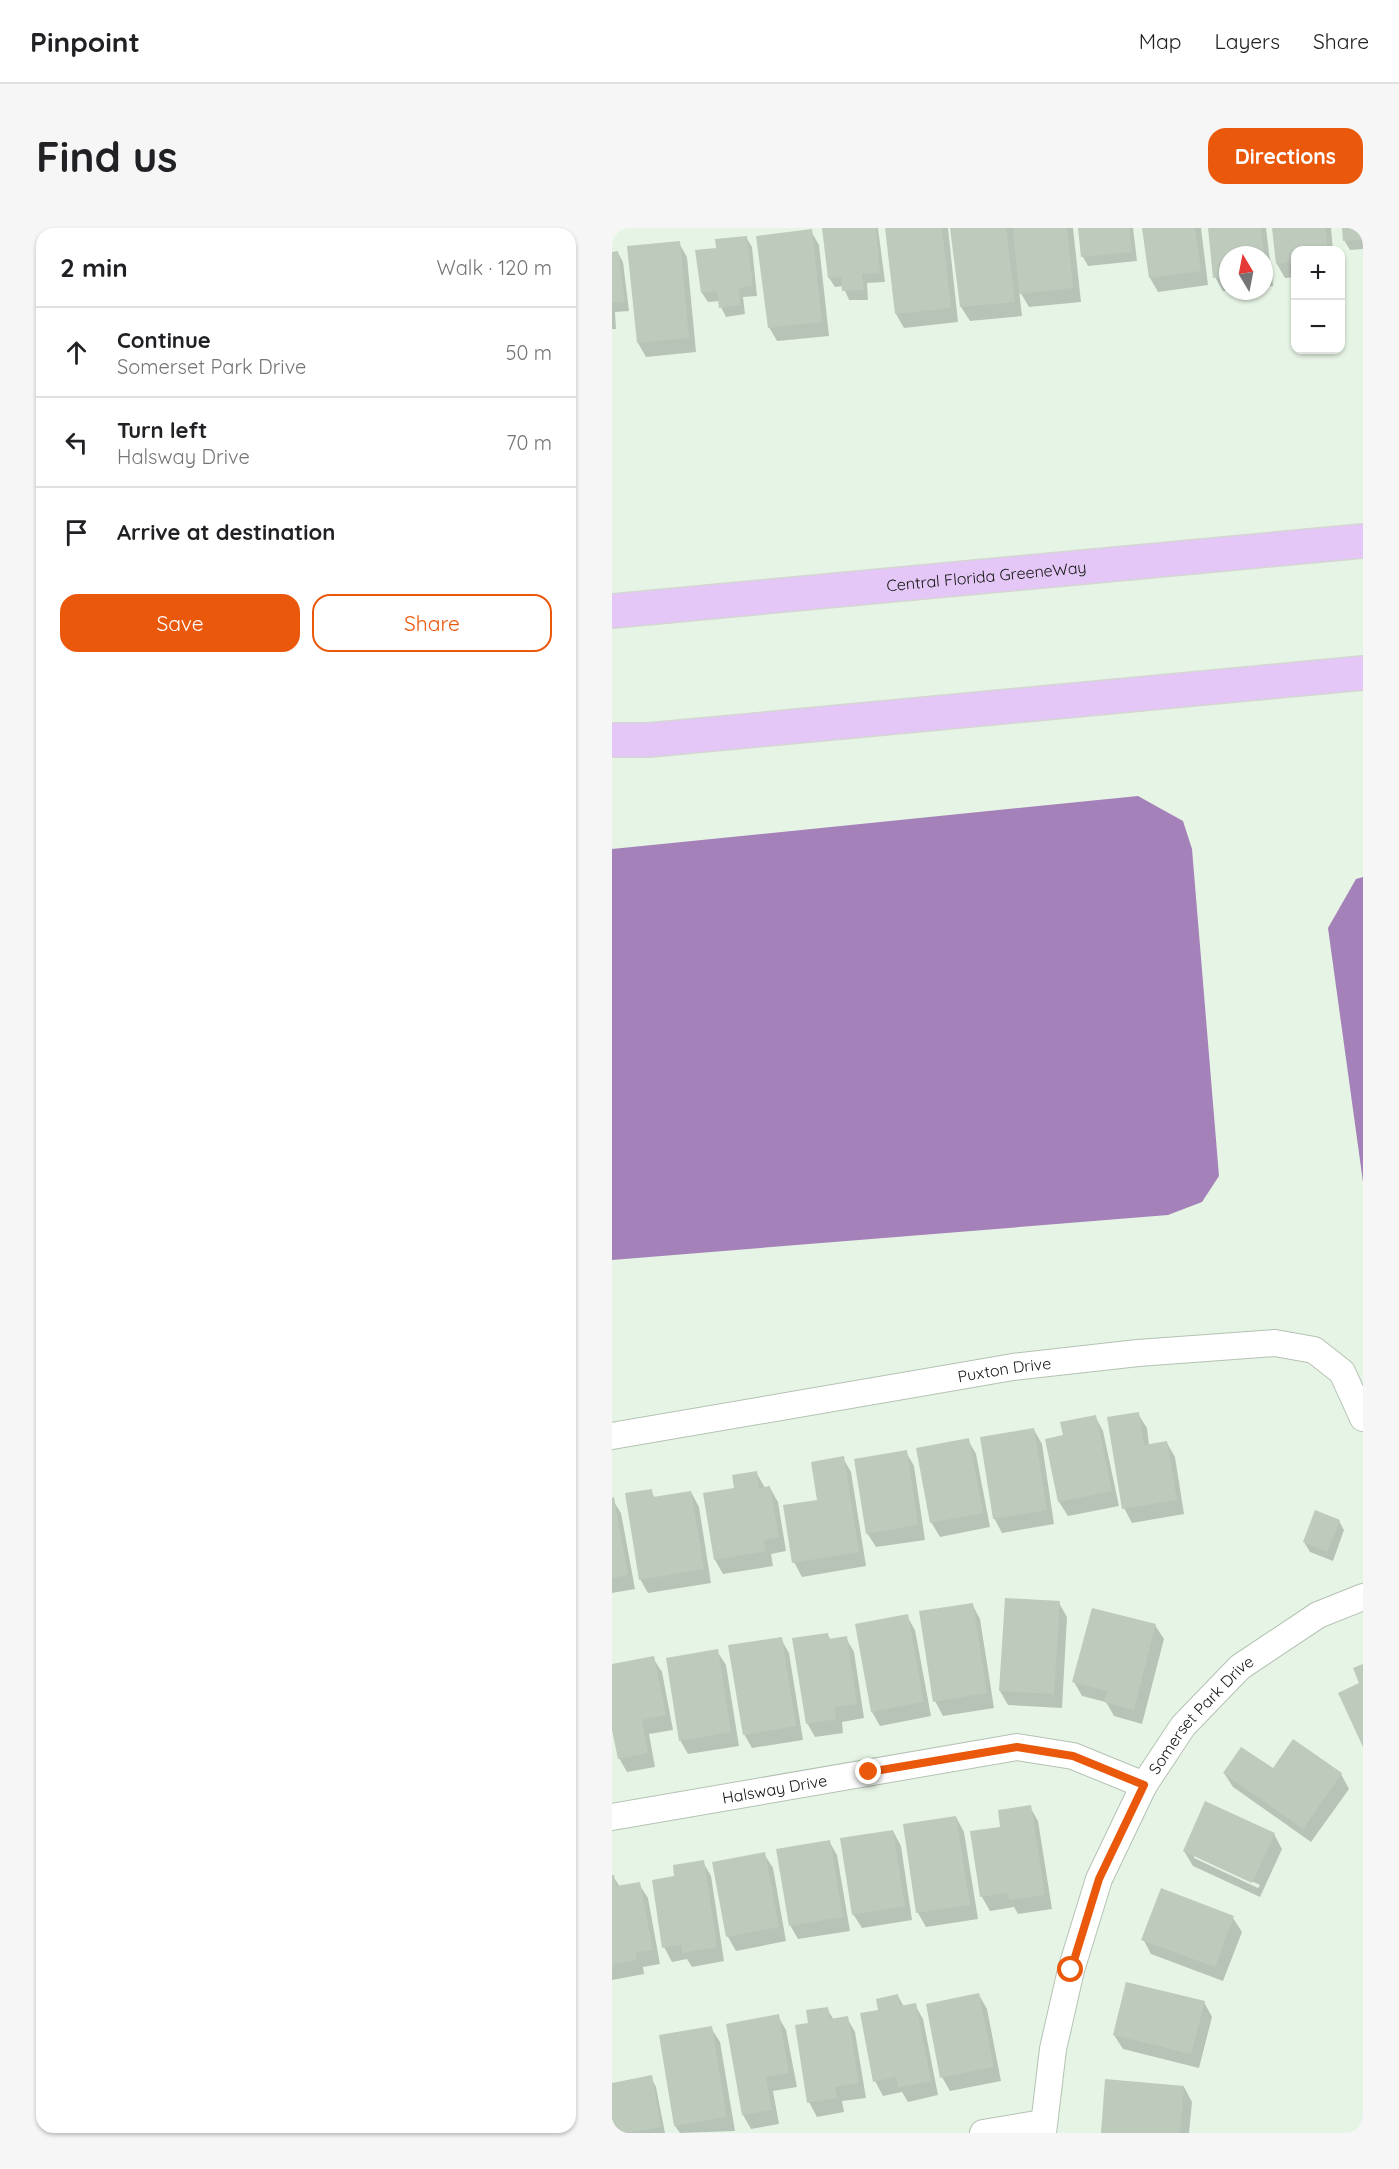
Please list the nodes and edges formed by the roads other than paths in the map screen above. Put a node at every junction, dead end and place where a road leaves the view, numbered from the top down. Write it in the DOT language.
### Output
graph roads {
  1 [pos="1363,541"];
  2 [pos="612,611"];
  3 [pos="1363,673"];
  4 [pos="612,740"];
  5 [pos="649,740"];
  6 [pos="612,747"];
  7 [pos="1363,1418"];
  8 [pos="612,1436"];
  9 [pos="1363,1597"];
  10 [pos="1144,1785"];
  11 [pos="612,1817"];
  12 [pos="1043,2128"];
  13 [pos="983,2133"];
  1 -- 2 [label="highway, Central Florida GreeneWay"];
  3 -- 5 [label="highway"];
  4 -- 5 [label="highway"];
  5 -- 6 [label="highway"];
  7 -- 8 [label="street, Puxton Drive"];
  9 -- 10 [label="street, Somerset Park Drive"];
  10 -- 11 [label="street, Halsway Drive"];
  10 -- 12 [label="street, Somerset Park Drive"];
  12 -- 13 [label="street"];
}
